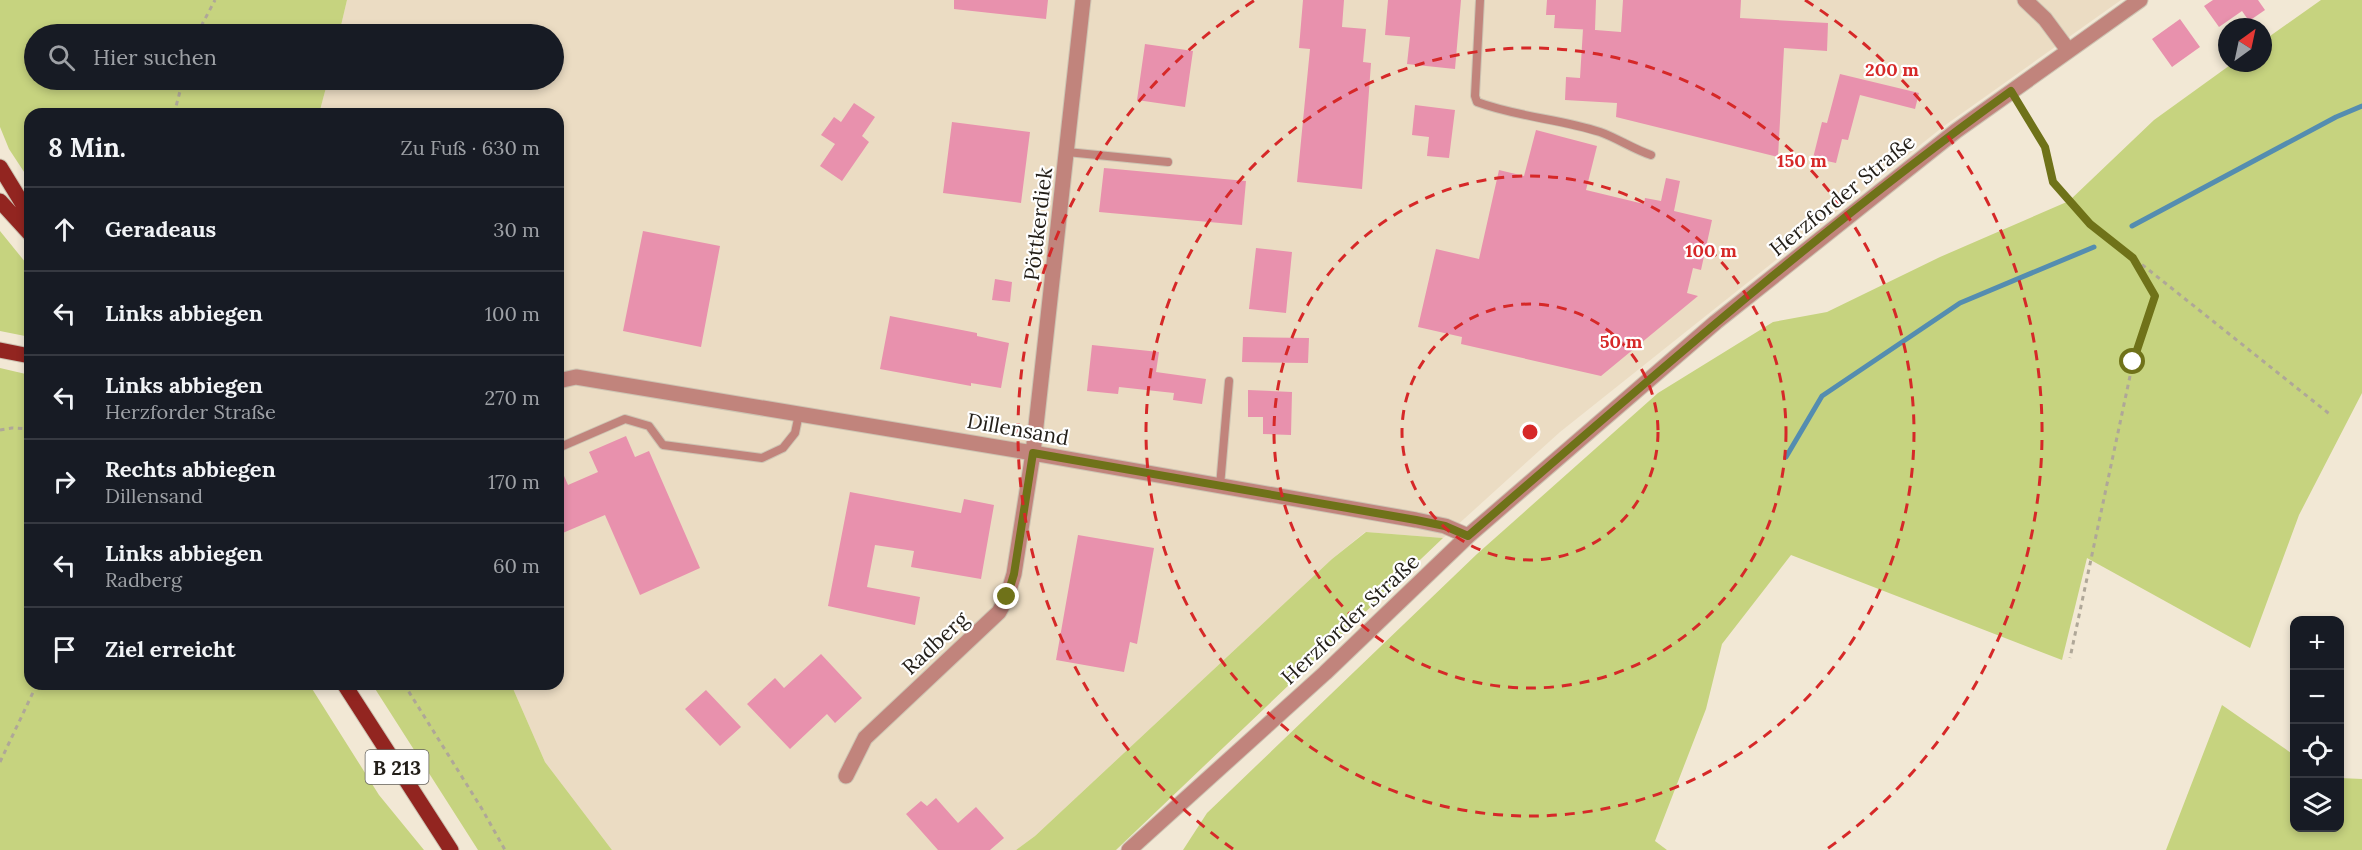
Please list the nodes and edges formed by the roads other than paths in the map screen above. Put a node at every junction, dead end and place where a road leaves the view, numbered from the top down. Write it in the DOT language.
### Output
graph roads {
  1 [pos="1083,0"];
  2 [pos="1480,0"];
  3 [pos="2025,0"];
  4 [pos="2140,0"];
  5 [pos="2068,50"];
  6 [pos="1067,152"];
  7 [pos="1650,155"];
  8 [pos="1168,162"];
  9 [pos="0,167"];
  10 [pos="0,201"];
  11 [pos="24,206"];
  12 [pos="24,227"];
  13 [pos="0,350"];
  14 [pos="24,355"];
  15 [pos="564,380"];
  16 [pos="1229,381"];
  17 [pos="799,413"];
  18 [pos="564,445"];
  19 [pos="1033,453"];
  20 [pos="1220,486"];
  21 [pos="1468,536"];
  22 [pos="348,690"];
  23 [pos="846,776"];
  24 [pos="451,850"];
  25 [pos="1130,850"];
  1 -- 6 [label="street, Pöttkerdiek"];
  2 -- 7 [label="lane"];
  3 -- 5 [label="street"];
  4 -- 5 [label="street, Herzforder Straße"];
  5 -- 21 [label="street, Herzforder Straße"];
  6 -- 8 [label="lane"];
  6 -- 19 [label="street, Pöttkerdiek"];
  9 -- 11 [label="main road"];
  10 -- 12 [label="main road"];
  13 -- 14 [label="main road"];
  15 -- 17 [label="street, Dillensand"];
  16 -- 20 [label="lane"];
  17 -- 18 [label="lane"];
  17 -- 19 [label="street, Dillensand"];
  19 -- 20 [label="street, Dillensand"];
  19 -- 23 [label="street, Radberg"];
  20 -- 21 [label="street, Dillensand"];
  21 -- 25 [label="street, Herzforder Straße"];
  22 -- 24 [label="main road, B 213"];
}
